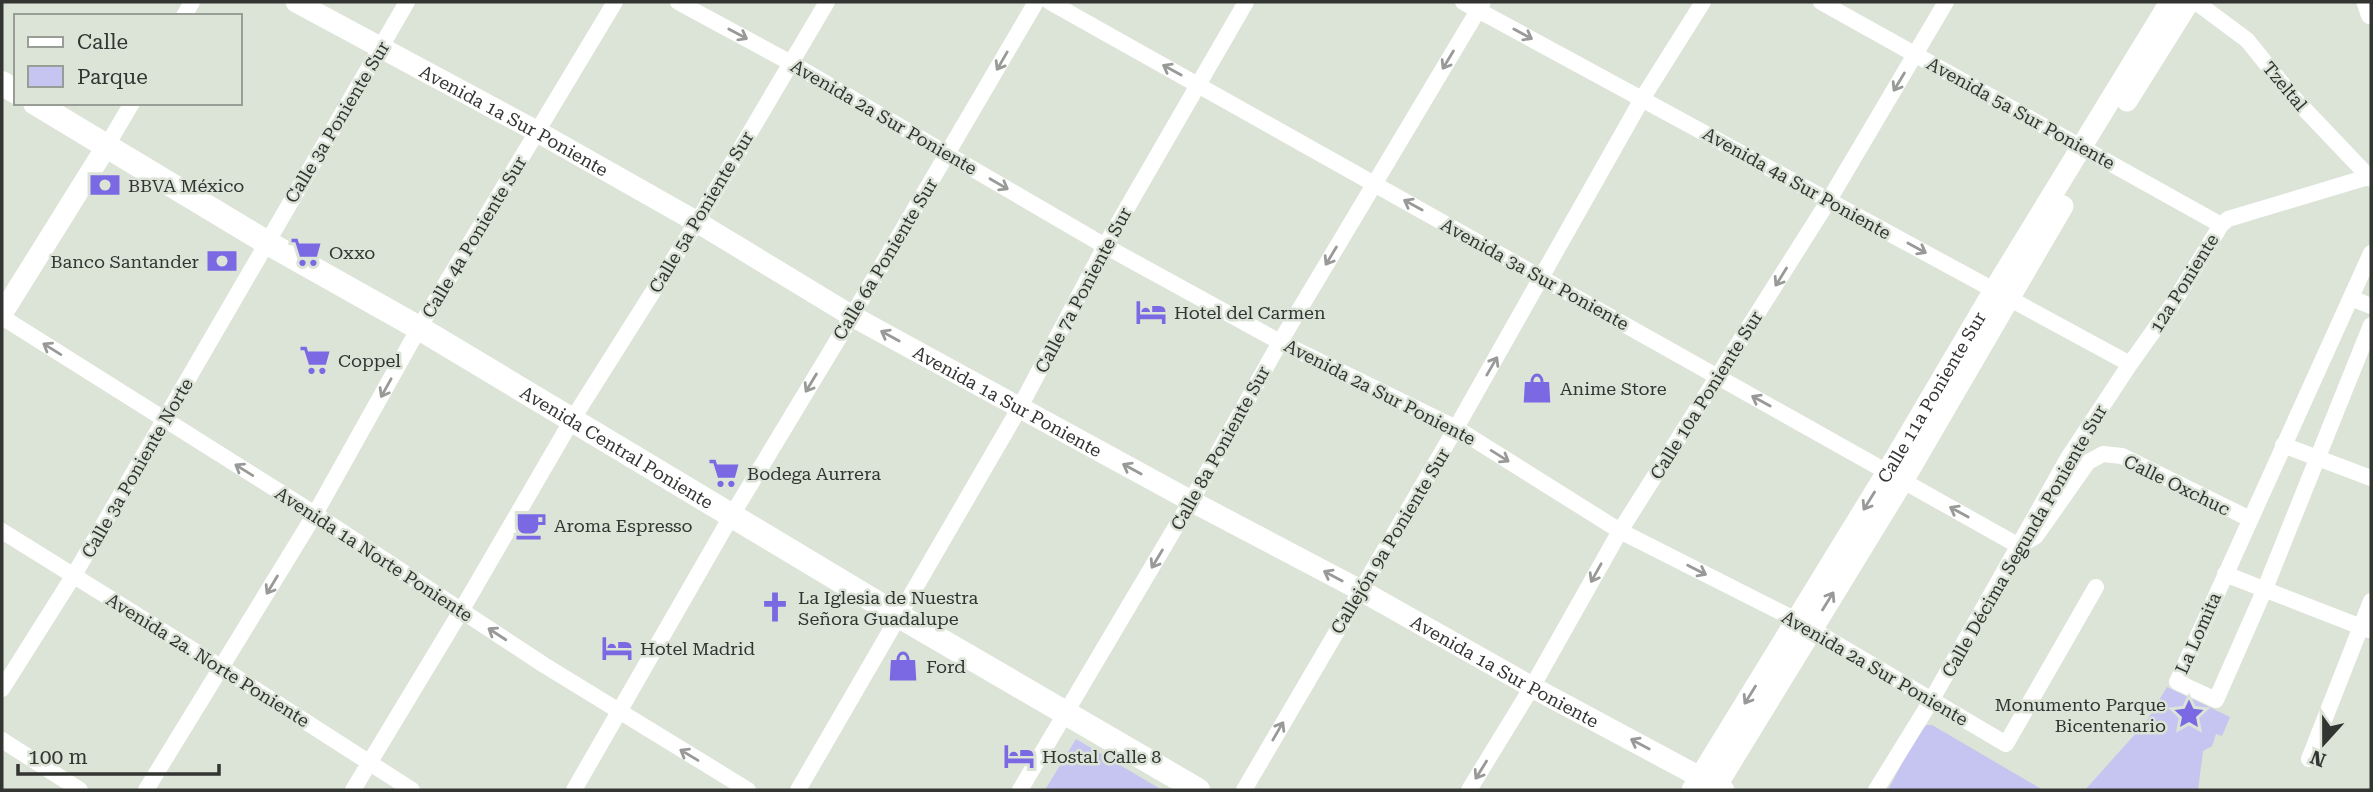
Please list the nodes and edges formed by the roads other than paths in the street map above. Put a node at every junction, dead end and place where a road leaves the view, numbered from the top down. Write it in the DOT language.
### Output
graph roads {
  1 [pos="296,2"];
  2 [pos="407,2"];
  3 [pos="615,2"];
  4 [pos="678,2"];
  5 [pos="827,2"];
  6 [pos="1036,2"];
  7 [pos="1050,2"];
  8 [pos="1246,2"];
  9 [pos="1463,2"];
  10 [pos="1703,2"];
  11 [pos="1821,2"];
  12 [pos="1946,2"];
  13 [pos="2170,2"];
  14 [pos="2189,2"];
  15 [pos="2196,2"];
  16 [pos="2367,2"];
  17 [pos="1481,6"];
  18 [pos="2371,14"];
  19 [pos="381,47"];
  20 [pos="1915,54"];
  21 [pos="791,62"];
  22 [pos="1198,85"];
  23 [pos="1642,99"];
  24 [pos="37,105"];
  25 [pos="131,105"];
  26 [pos="538,132"];
  27 [pos="106,147"];
  28 [pos="2088,151"];
  29 [pos="948,154"];
  30 [pos="2370,178"];
  31 [pos="1374,184"];
  32 [pos="1829,200"];
  33 [pos="697,222"];
  34 [pos="2221,225"];
  35 [pos="266,242"];
  36 [pos="1105,246"];
  37 [pos="2371,253"];
  38 [pos="1542,278"];
  39 [pos="2001,294"];
  40 [pos="2351,298"];
  41 [pos="2371,306"];
  42 [pos="2,315"];
  43 [pos="852,316"];
  44 [pos="2371,326"];
  45 [pos="419,328"];
  46 [pos="1280,342"];
  47 [pos="2130,364"];
  48 [pos="1719,377"];
  49 [pos="1020,407"];
  50 [pos="572,420"];
  51 [pos="165,421"];
  52 [pos="1456,428"];
  53 [pos="2283,446"];
  54 [pos="2318,460"];
  55 [pos="1895,476"];
  56 [pos="2371,478"];
  57 [pos="1191,502"];
  58 [pos="315,514"];
  59 [pos="732,515"];
  60 [pos="2249,519"];
  61 [pos="2,531"];
  62 [pos="1620,531"];
  63 [pos="2019,546"];
  64 [pos="2225,574"];
  65 [pos="74,575"];
  66 [pos="2096,587"];
  67 [pos="1360,590"];
  68 [pos="2264,591"];
  69 [pos="2371,601"];
  70 [pos="461,611"];
  71 [pos="899,615"];
  72 [pos="1803,625"];
  73 [pos="2366,629"];
  74 [pos="222,668"];
  75 [pos="1532,687"];
  76 [pos="2,689"];
  77 [pos="1931,701"];
  78 [pos="619,712"];
  79 [pos="1066,714"];
  80 [pos="2,740"];
  81 [pos="2309,759"];
  82 [pos="369,763"];
  83 [pos="1709,787"];
  84 [pos="80,790"];
  85 [pos="146,790"];
  86 [pos="353,790"];
  87 [pos="412,790"];
  88 [pos="573,790"];
  89 [pos="748,790"];
  90 [pos="798,790"];
  91 [pos="1020,790"];
  92 [pos="1198,790"];
  93 [pos="1244,790"];
  94 [pos="1469,790"];
  95 [pos="1876,790"];
  1 -- 19 [label="street, Avenida 1a Sur Poniente"];
  2 -- 19 [label="street, Calle 3a Poniente Sur"];
  3 -- 26 [label="street, Calle 4a Poniente Sur"];
  4 -- 21 [label="street, Avenida 2a Sur Poniente, one-way"];
  5 -- 21 [label="street, Calle 5a Poniente Sur"];
  6 -- 29 [label="street, Calle 6a Poniente Sur, one-way"];
  22 -- 7 [label="street, Avenida 3a Sur Poniente, one-way"];
  8 -- 22 [label="street, Calle 7a Poniente Sur"];
  9 -- 17 [label="street, Avenida 4a Sur Poniente"];
  10 -- 23 [label="street, Callejón 9a Poniente Sur"];
  11 -- 20 [label="street, Avenida 5a Sur Poniente"];
  12 -- 20 [label="street, Calle 10a Poniente Sur"];
  13 -- 28 [label="street, Calle 11a Poniente Sur"];
  14 -- 28 [label="street, Calle 11a Poniente Sur"];
  15 -- 30 [label="street, Tzeltal"];
  16 -- 18 [label="street"];
  17 -- 23 [label="street, Avenida 4a Sur Poniente, one-way"];
  17 -- 31 [label="street, Calle 8a Poniente Sur, one-way"];
  19 -- 26 [label="street, Avenida 1a Sur Poniente"];
  19 -- 35 [label="street, Calle 3a Poniente Sur"];
  20 -- 28 [label="street, Avenida 5a Sur Poniente"];
  20 -- 32 [label="street, Calle 10a Poniente Sur, one-way"];
  21 -- 29 [label="street, Avenida 2a Sur Poniente"];
  21 -- 33 [label="street, Calle 5a Poniente Sur"];
  22 -- 31 [label="street, Avenida 3a Sur Poniente"];
  22 -- 36 [label="street, Calle 7a Poniente Sur"];
  23 -- 32 [label="street, Avenida 4a Sur Poniente"];
  23 -- 38 [label="street, Callejón 9a Poniente Sur"];
  24 -- 27 [label="main road, Avenida Central Poniente"];
  25 -- 27 [label="street"];
  26 -- 33 [label="street, Avenida 1a Sur Poniente"];
  26 -- 45 [label="street, Calle 4a Poniente Sur"];
  27 -- 35 [label="main road, Avenida Central Poniente"];
  27 -- 42 [label="street"];
  28 -- 34 [label="street, Avenida 5a Sur Poniente"];
  28 -- 39 [label="street, Calle 11a Poniente Sur"];
  29 -- 36 [label="street, Avenida 2a Sur Poniente, one-way"];
  29 -- 43 [label="street, Calle 6a Poniente Sur"];
  30 -- 34 [label="street, 12a Poniente"];
  38 -- 31 [label="street, Avenida 3a Sur Poniente, one-way"];
  31 -- 46 [label="street, Calle 8a Poniente Sur, one-way"];
  32 -- 39 [label="street, Avenida 4a Sur Poniente, one-way"];
  32 -- 48 [label="street, Calle 10a Poniente Sur, one-way"];
  33 -- 43 [label="street, Avenida 1a Sur Poniente"];
  33 -- 50 [label="street, Calle 5a Poniente Sur"];
  34 -- 47 [label="street, 12a Poniente"];
  35 -- 45 [label="main road, Avenida Central Poniente"];
  35 -- 51 [label="street, Calle 3a Poniente Norte"];
  36 -- 46 [label="street, Avenida 2a Sur Poniente"];
  36 -- 49 [label="street, Calle 7a Poniente Sur"];
  37 -- 40 [label="street, La Lomita"];
  38 -- 48 [label="street, Avenida 3a Sur Poniente"];
  52 -- 38 [label="street, Callejón 9a Poniente Sur, one-way"];
  39 -- 47 [label="street, Avenida 4a Sur Poniente"];
  39 -- 55 [label="street, Calle 11a Poniente Sur"];
  40 -- 41 [label="street"];
  40 -- 53 [label="street, La Lomita"];
  51 -- 42 [label="street, Avenida 1a Norte Poniente, one-way"];
  49 -- 43 [label="street, Avenida 1a Sur Poniente, one-way"];
  43 -- 59 [label="street, Calle 6a Poniente Sur, one-way"];
  44 -- 54 [label="street, La Lomita"];
  45 -- 50 [label="main road, Avenida Central Poniente"];
  45 -- 58 [label="street, Calle 4a Poniente Sur, one-way"];
  46 -- 52 [label="street, Avenida 2a Sur Poniente"];
  46 -- 57 [label="street, Calle 8a Poniente Sur"];
  47 -- 63 [label="street, Calle Décima Segunda Poniente Sur"];
  55 -- 48 [label="street, Avenida 3a Sur Poniente, one-way"];
  48 -- 62 [label="street, Calle 10a Poniente Sur"];
  57 -- 49 [label="street, Avenida 1a Sur Poniente, one-way"];
  49 -- 71 [label="street, Calle 7a Poniente Sur"];
  50 -- 59 [label="main road, Avenida Central Poniente"];
  50 -- 70 [label="street, Calle 5a Poniente Sur"];
  58 -- 51 [label="street, Avenida 1a Norte Poniente, one-way"];
  51 -- 65 [label="street, Calle 3a Poniente Norte"];
  52 -- 62 [label="street, Avenida 2a Sur Poniente, one-way"];
  52 -- 67 [label="street, Callejón 9a Poniente Sur"];
  53 -- 54 [label="street"];
  53 -- 60 [label="street, La Lomita"];
  54 -- 56 [label="street"];
  54 -- 68 [label="street, La Lomita"];
  63 -- 55 [label="street, Avenida 3a Sur Poniente, one-way"];
  55 -- 72 [label="street, Calle 11a Poniente Sur"];
  67 -- 57 [label="street, Avenida 1a Sur Poniente, one-way"];
  57 -- 79 [label="street, Calle 8a Poniente Sur, one-way"];
  58 -- 70 [label="street, Avenida 1a Norte Poniente"];
  58 -- 74 [label="street, Calle 4a Poniente Sur, one-way"];
  59 -- 71 [label="main road, Avenida Central Poniente"];
  59 -- 78 [label="street, Calle 6a Poniente Sur"];
  60 -- 63 [label="street, Calle Oxchuc"];
  60 -- 64 [label="street, La Lomita"];
  61 -- 65 [label="street, Avenida 2a. Norte Poniente"];
  62 -- 72 [label="street, Avenida 2a Sur Poniente, one-way"];
  62 -- 75 [label="street, Calle 10a Poniente Sur, one-way"];
  63 -- 77 [label="street, Calle Décima Segunda Poniente Sur"];
  64 -- 68 [label="street"];
  64 -- 68 [label="street, La Lomita"];
  65 -- 74 [label="street, Avenida 2a. Norte Poniente"];
  65 -- 76 [label="street, Calle 3a Poniente Norte"];
  66 -- 77 [label="street, Avenida 2a Sur Poniente"];
  67 -- 75 [label="street, Avenida 1a Sur Poniente"];
  93 -- 67 [label="street, Callejón 9a Poniente Sur, one-way"];
  68 -- 73 [label="street"];
  69 -- 73 [label="street"];
  78 -- 70 [label="street, Avenida 1a Norte Poniente, one-way"];
  70 -- 82 [label="street, Calle 5a Poniente Sur"];
  71 -- 79 [label="main road, Avenida Central Poniente"];
  71 -- 90 [label="street, Calle 7a Poniente Sur"];
  72 -- 77 [label="street, Avenida 2a Sur Poniente"];
  72 -- 83 [label="street, Calle 11a Poniente Sur"];
  73 -- 81 [label="street"];
  74 -- 82 [label="street, Avenida 2a. Norte Poniente"];
  74 -- 85 [label="street, Calle 4a Poniente Sur"];
  83 -- 75 [label="street, Avenida 1a Sur Poniente, one-way"];
  75 -- 94 [label="street, Calle 10a Poniente Sur, one-way"];
  77 -- 95 [label="street, Calle Décima Segunda Poniente Sur"];
  78 -- 88 [label="street, Calle 6a Poniente Sur"];
  89 -- 78 [label="street, Avenida 1a Norte Poniente, one-way"];
  79 -- 91 [label="street, Calle 8a Poniente Sur"];
  79 -- 92 [label="main road, Avenida Central Poniente"];
  80 -- 84 [label="street"];
  82 -- 86 [label="street, Calle 5a Poniente Sur"];
  82 -- 87 [label="street, Avenida 2a. Norte Poniente"];
}
